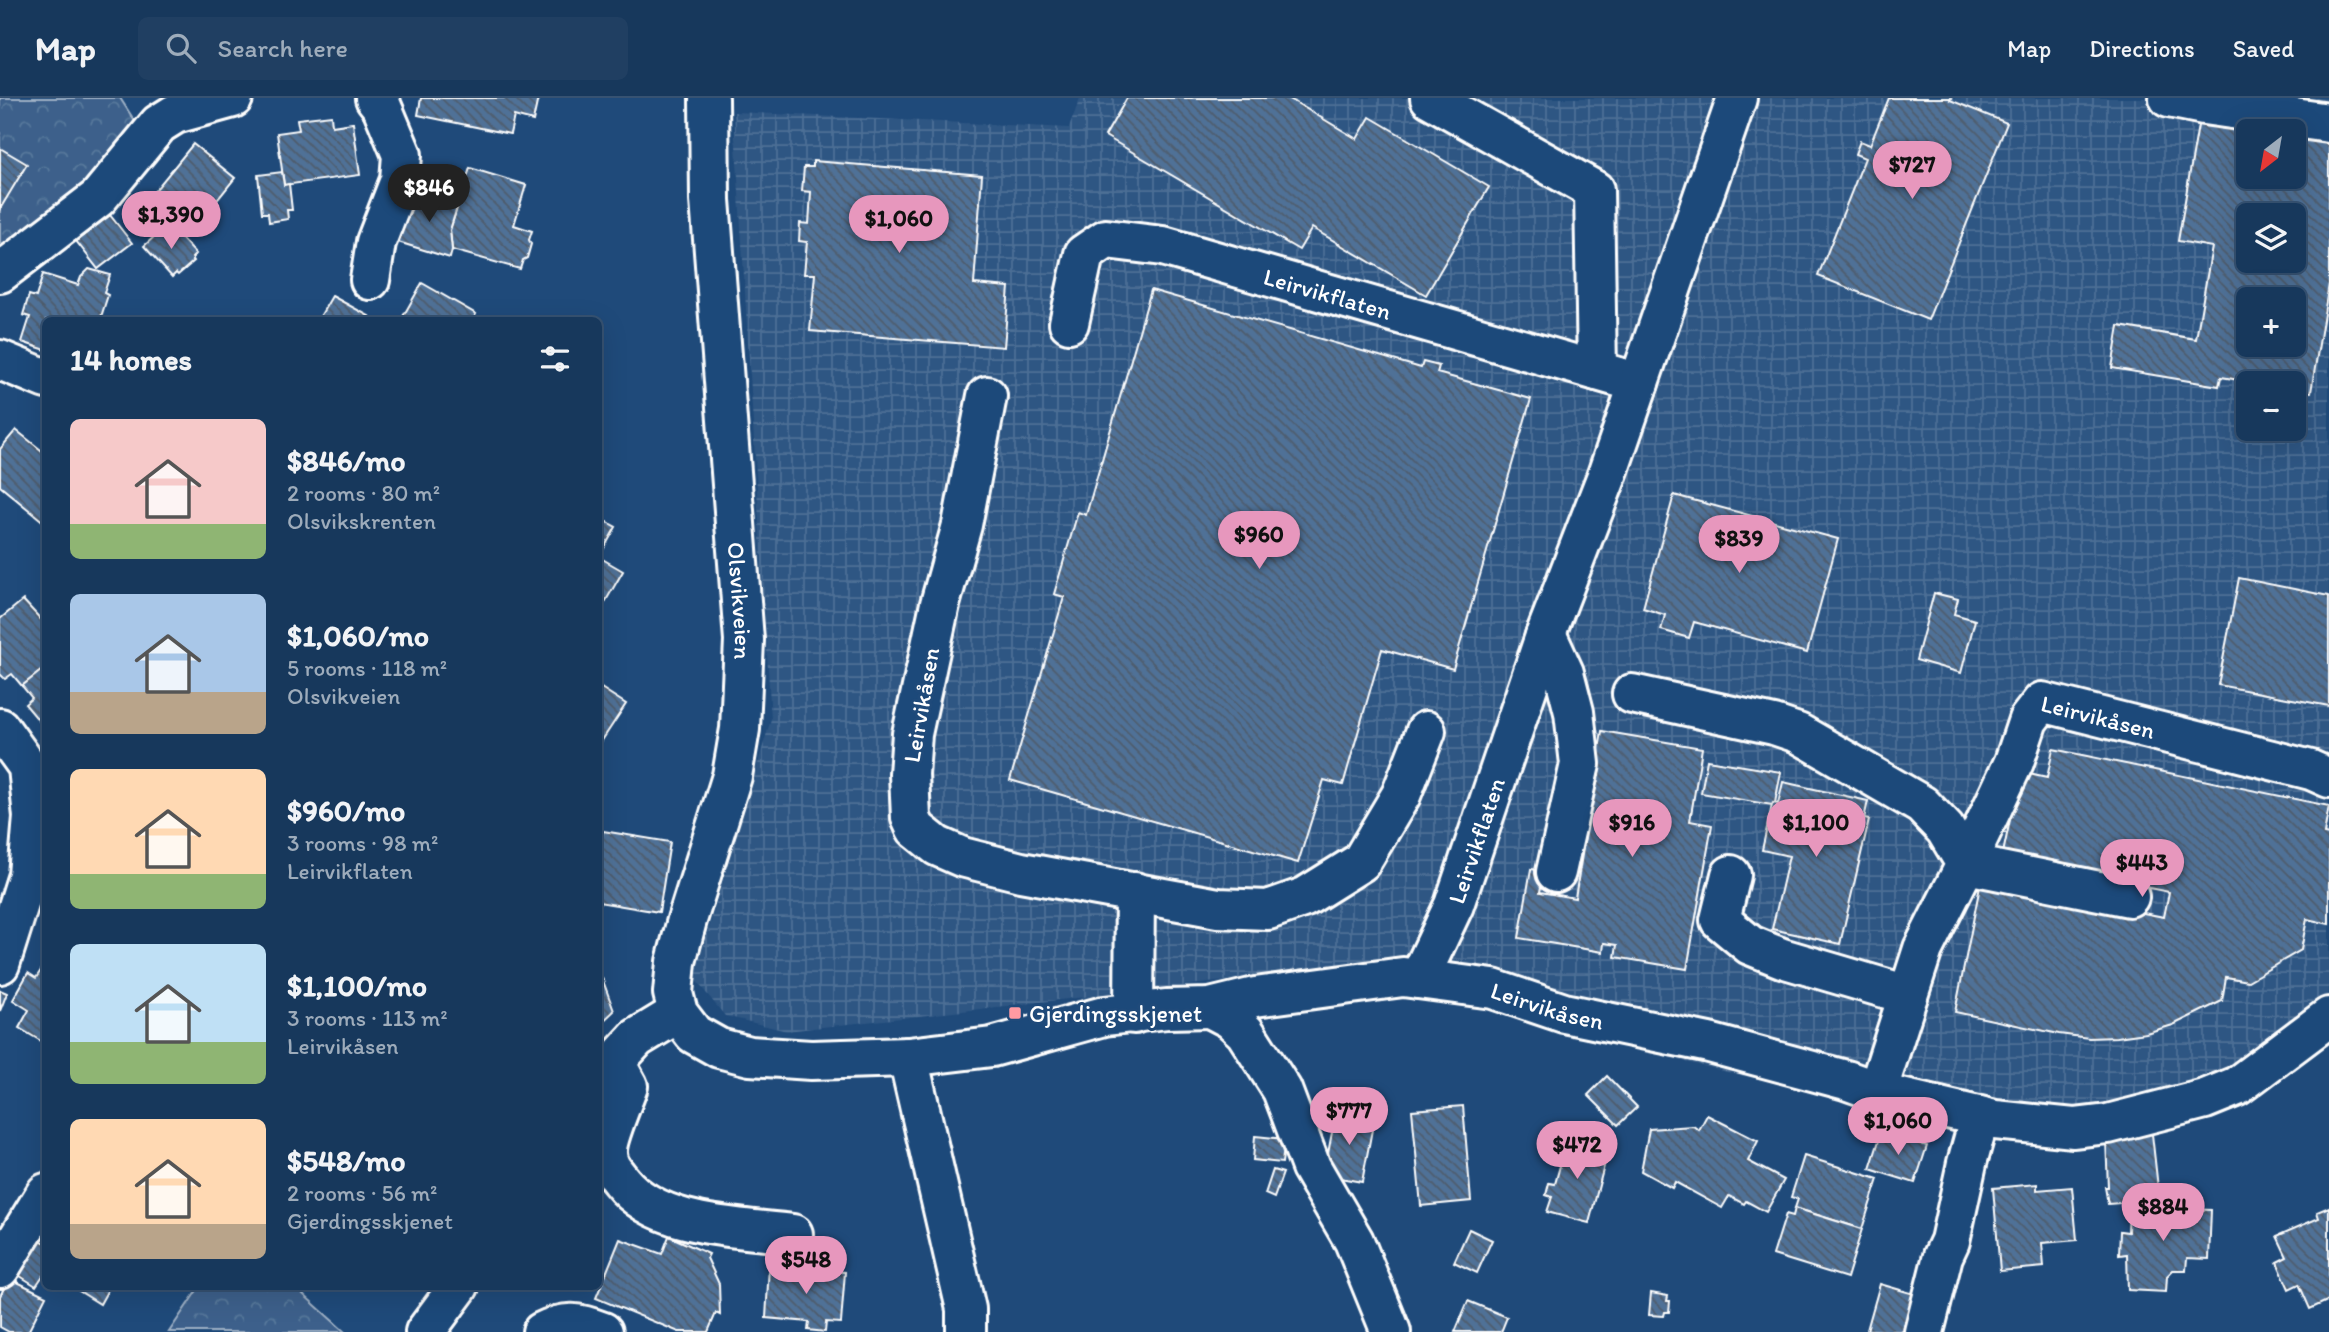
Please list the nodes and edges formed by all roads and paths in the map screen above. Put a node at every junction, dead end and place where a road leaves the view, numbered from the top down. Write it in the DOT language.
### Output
graph roads {
  1 [pos="233,98"];
  2 [pos="375,98"];
  3 [pos="709,98"];
  4 [pos="1430,98"];
  5 [pos="1737,98"];
  6 [pos="2169,98"];
  7 [pos="150,111"];
  8 [pos="2329,123"];
  9 [pos="0,273"];
  10 [pos="370,280"];
  11 [pos="1069,323"];
  12 [pos="0,360"];
  13 [pos="1597,371"];
  14 [pos="42,377"];
  15 [pos="1639,383"];
  16 [pos="987,396"];
  17 [pos="1545,636"];
  18 [pos="1632,695"];
  19 [pos="0,728"];
  20 [pos="1426,731"];
  21 [pos="2329,778"];
  22 [pos="1966,864"];
  23 [pos="1556,872"];
  24 [pos="1731,875"];
  25 [pos="1135,892"];
  26 [pos="2129,897"];
  27 [pos="0,964"];
  28 [pos="1419,979"];
  29 [pos="1908,995"];
  30 [pos="1210,1008"];
  31 [pos="678,1013"];
  32 [pos="1134,1014"];
  33 [pos="2329,1017"];
  34 [pos="908,1057"];
  35 [pos="607,1074"];
  36 [pos="1877,1092"];
  37 [pos="1980,1116"];
  38 [pos="42,1200"];
  39 [pos="793,1234"];
  40 [pos="0,1268"];
  41 [pos="457,1290"];
  42 [pos="434,1329"];
  43 [pos="542,1332"];
  44 [pos="603,1332"];
  45 [pos="967,1332"];
  46 [pos="1391,1332"];
  47 [pos="1924,1332"];
  1 -- 7 [label="street"];
  2 -- 10 [label="street"];
  3 -- 31 [label="street, Olsvikveien"];
  4 -- 13 [label="street"];
  5 -- 15 [label="street, Leirvikflaten"];
  6 -- 8 [label="street"];
  7 -- 9 [label="street"];
  11 -- 13 [label="street, Leirvikflaten"];
  12 -- 14 [label="street"];
  13 -- 15 [label="street, Leirvikflaten"];
  15 -- 17 [label="street, Leirvikflaten"];
  16 -- 25 [label="street, Leirvikåsen"];
  17 -- 23 [label="street"];
  17 -- 28 [label="street, Leirvikflaten"];
  18 -- 22 [label="street"];
  19 -- 27 [label="street"];
  20 -- 25 [label="street, Leirvikåsen"];
  21 -- 22 [label="street, Leirvikåsen"];
  22 -- 26 [label="street"];
  22 -- 29 [label="street, Leirvikåsen"];
  24 -- 29 [label="street"];
  25 -- 32 [label="street"];
  28 -- 30 [label="street, Leirvikåsen"];
  28 -- 36 [label="street, Leirvikåsen"];
  29 -- 36 [label="street, Leirvikåsen"];
  30 -- 32 [label="street, Leirvikåsen"];
  30 -- 46 [label="street"];
  31 -- 34 [label="street, Leirvikåsen"];
  31 -- 35 [label="street"];
  32 -- 34 [label="street, Leirvikåsen"];
  33 -- 37 [label="street, Leirvikåsen"];
  34 -- 45 [label="street"];
  35 -- 39 [label="street"];
  36 -- 37 [label="street, Leirvikåsen"];
  37 -- 47 [label="street"];
  38 -- 40 [label="street"];
  41 -- 42 [label="street"];
  43 -- 44 [label="street"];
}
